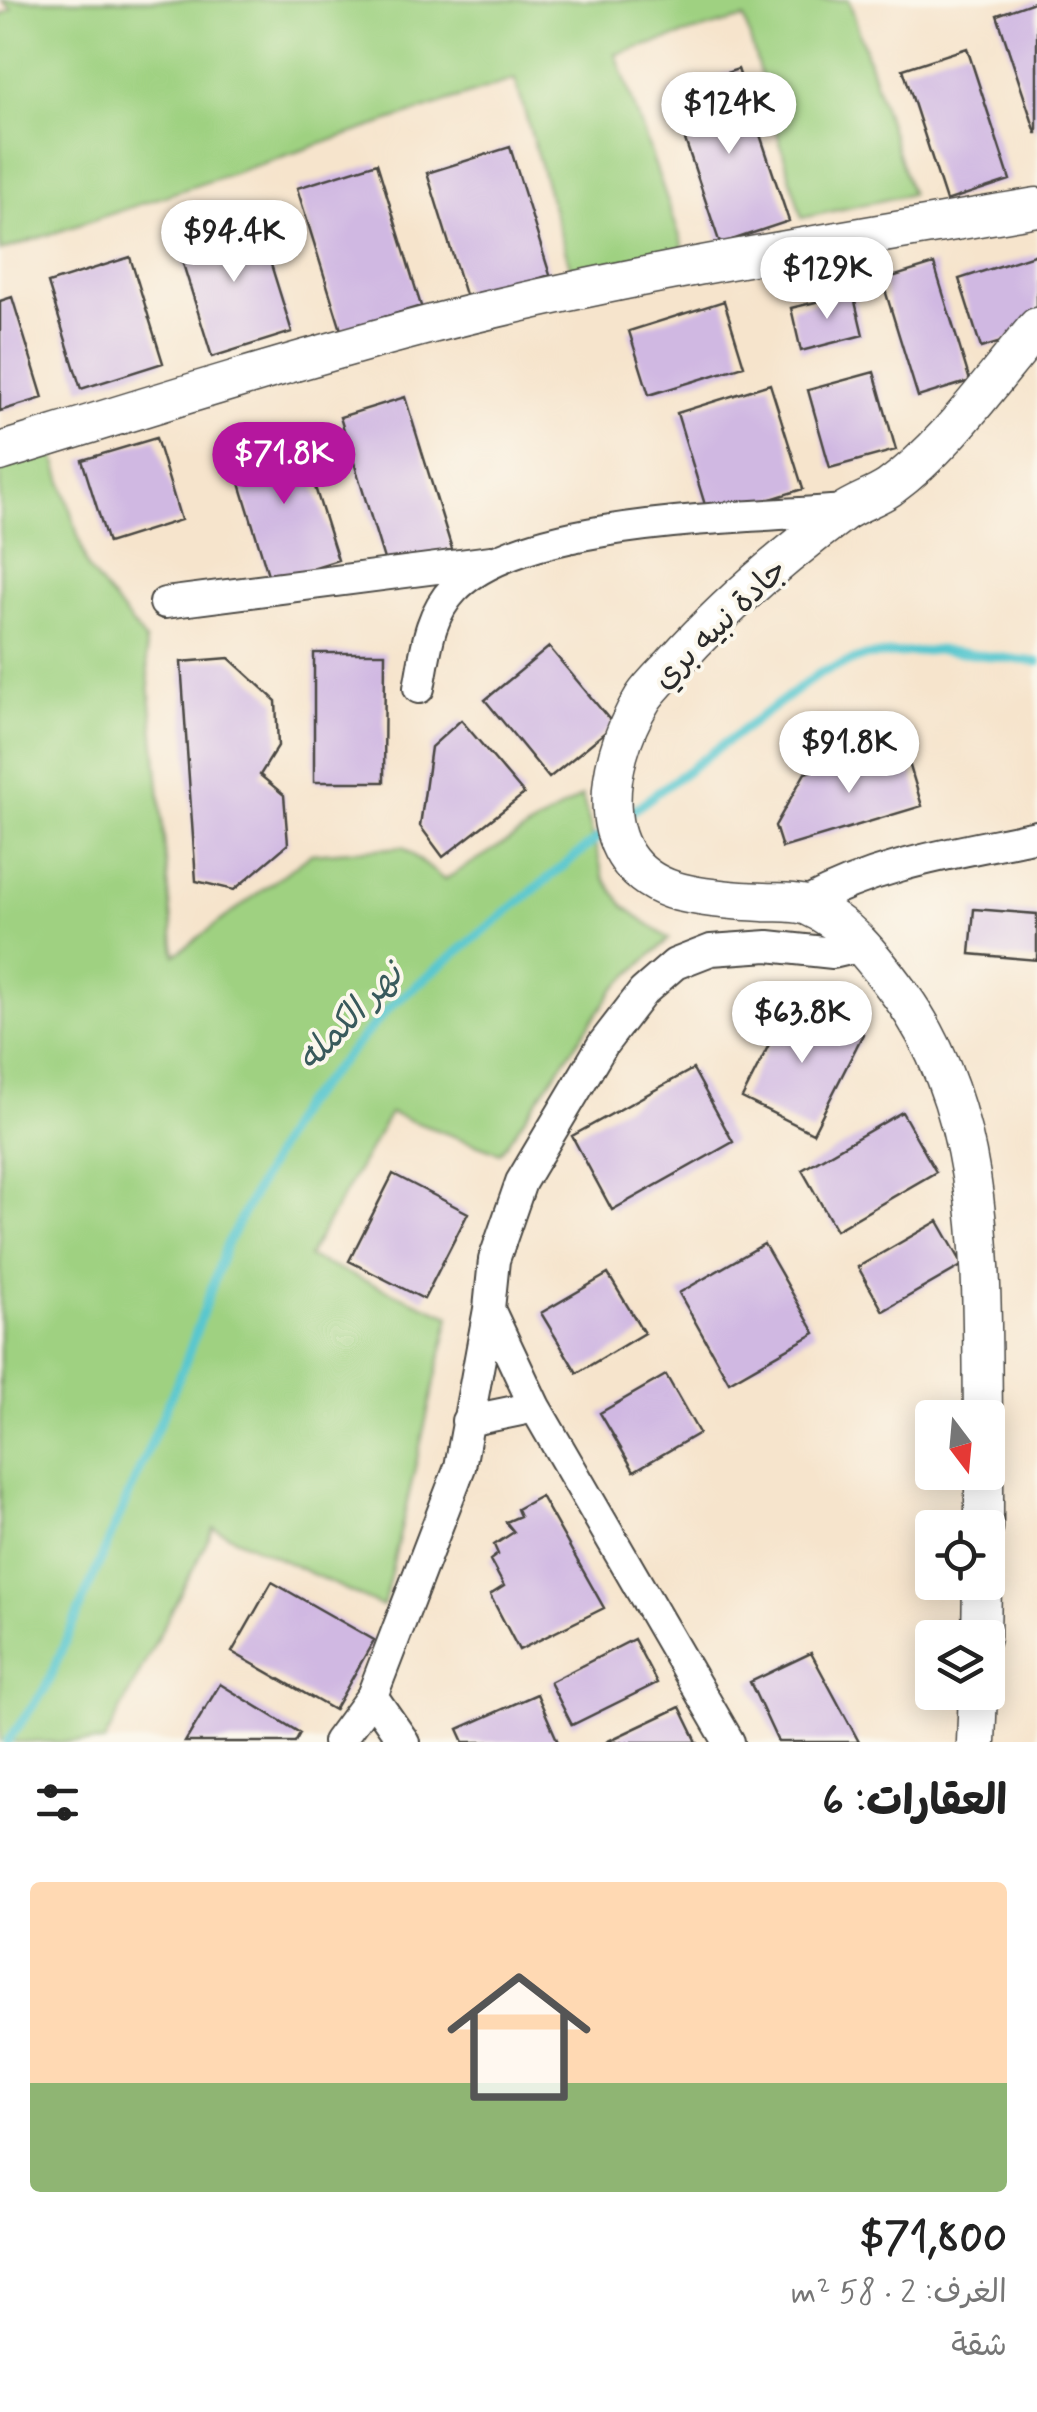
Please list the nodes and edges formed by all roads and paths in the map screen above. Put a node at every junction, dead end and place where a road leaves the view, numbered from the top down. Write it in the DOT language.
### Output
graph roads {
  1 [pos="1037,207"];
  2 [pos="1037,327"];
  3 [pos="0,452"];
  4 [pos="846,510"];
  5 [pos="494,560"];
  6 [pos="164,602"];
  7 [pos="419,688"];
  8 [pos="1036,837"];
  9 [pos="804,904"];
  10 [pos="863,946"];
  11 [pos="488,1308"];
  12 [pos="983,1400"];
  13 [pos="536,1407"];
  14 [pos="467,1421"];
  15 [pos="372,1696"];
  16 [pos="977,1710"];
  17 [pos="338,1742"];
  18 [pos="404,1742"];
  19 [pos="729,1742"];
  20 [pos="976,1742"];
  1 -- 3 [label="street"];
  2 -- 4 [label="street, جادة نبيه بري"];
  4 -- 5 [label="street"];
  4 -- 9 [label="street, جادة نبيه بري"];
  5 -- 6 [label="street"];
  5 -- 7 [label="street"];
  8 -- 9 [label="street"];
  9 -- 10 [label="street"];
  10 -- 11 [label="street"];
  10 -- 12 [label="street"];
  11 -- 13 [label="street"];
  11 -- 14 [label="street"];
  13 -- 14 [label="street"];
  13 -- 19 [label="street"];
  14 -- 15 [label="street"];
  15 -- 17 [label="street"];
  15 -- 18 [label="street"];
  16 -- 20 [label="street"];
}
